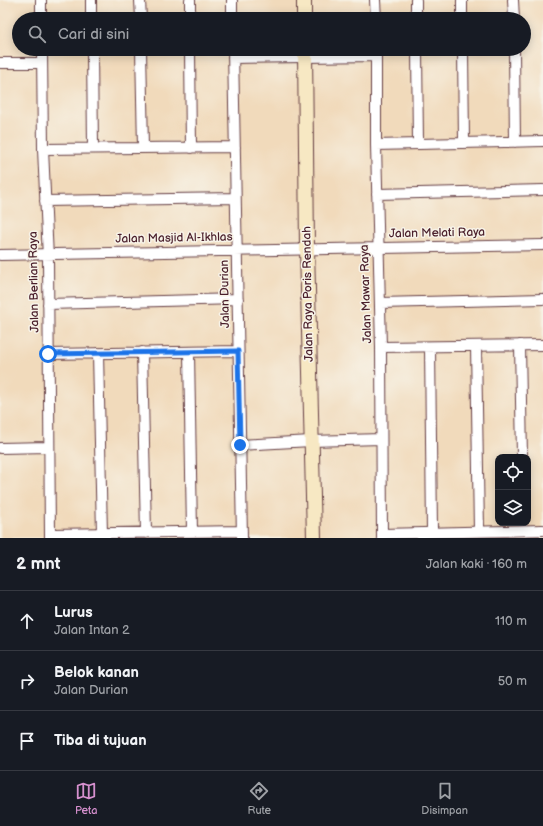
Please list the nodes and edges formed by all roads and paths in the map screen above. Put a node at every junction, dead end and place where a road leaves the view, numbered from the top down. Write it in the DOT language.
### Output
graph roads {
  1 [pos="41,0"];
  2 [pos="91,0"];
  3 [pos="140,0"];
  4 [pos="190,0"];
  5 [pos="232,0"];
  6 [pos="304,0"];
  7 [pos="375,0"];
  8 [pos="416,0"];
  9 [pos="462,0"];
  10 [pos="513,0"];
  11 [pos="41,12"];
  12 [pos="91,12"];
  13 [pos="140,12"];
  14 [pos="190,12"];
  15 [pos="232,12"];
  16 [pos="304,12"];
  17 [pos="376,12"];
  18 [pos="416,12"];
  19 [pos="462,12"];
  20 [pos="514,12"];
  21 [pos="42,56"];
  22 [pos="92,56"];
  23 [pos="141,56"];
  24 [pos="190,56"];
  25 [pos="233,56"];
  26 [pos="305,56"];
  27 [pos="376,56"];
  28 [pos="417,56"];
  29 [pos="463,56"];
  30 [pos="514,56"];
  31 [pos="0,63"];
  32 [pos="42,63"];
  33 [pos="543,141"];
  34 [pos="464,142"];
  35 [pos="515,142"];
  36 [pos="418,144"];
  37 [pos="376,145"];
  38 [pos="235,147"];
  39 [pos="93,148"];
  40 [pos="143,148"];
  41 [pos="191,148"];
  42 [pos="43,149"];
  43 [pos="543,190"];
  44 [pos="377,194"];
  45 [pos="235,198"];
  46 [pos="45,201"];
  47 [pos="543,245"];
  48 [pos="378,247"];
  49 [pos="304,248"];
  50 [pos="237,250"];
  51 [pos="47,254"];
  52 [pos="0,255"];
  53 [pos="238,299"];
  54 [pos="543,299"];
  55 [pos="380,303"];
  56 [pos="48,304"];
  57 [pos="520,345"];
  58 [pos="543,345"];
  59 [pos="430,346"];
  60 [pos="476,346"];
  61 [pos="381,347"];
  62 [pos="238,351"];
  63 [pos="142,352"];
  64 [pos="189,352"];
  65 [pos="98,353"];
  66 [pos="48,354"];
  67 [pos="381,439"];
  68 [pos="312,441"];
  69 [pos="240,445"];
  70 [pos="50,447"];
  71 [pos="0,448"];
  72 [pos="522,454"];
  73 [pos="524,526"];
  74 [pos="543,530"];
  75 [pos="432,531"];
  76 [pos="479,531"];
  77 [pos="192,532"];
  78 [pos="146,533"];
  79 [pos="102,534"];
  80 [pos="242,535"];
  81 [pos="50,536"];
  82 [pos="382,536"];
  83 [pos="314,538"];
  1 -- 11 [label="street"];
  2 -- 12 [label="street"];
  3 -- 13 [label="street"];
  4 -- 14 [label="street"];
  5 -- 15 [label="street"];
  6 -- 16 [label="street"];
  7 -- 17 [label="street"];
  8 -- 18 [label="street"];
  9 -- 19 [label="street"];
  10 -- 20 [label="street"];
  21 -- 32 [label="street, Jalan Berlian Raya"];
  22 -- 39 [label="street"];
  23 -- 40 [label="street"];
  24 -- 41 [label="street"];
  25 -- 38 [label="street, Jalan Durian"];
  26 -- 49 [label="street, Jalan Raya Poris Rendah"];
  27 -- 37 [label="street, Jalan Mawar Raya"];
  28 -- 36 [label="street"];
  29 -- 34 [label="street"];
  30 -- 35 [label="street"];
  31 -- 32 [label="street"];
  32 -- 42 [label="street, Jalan Berlian Raya"];
  33 -- 35 [label="street"];
  34 -- 35 [label="street"];
  34 -- 36 [label="street"];
  36 -- 37 [label="street"];
  37 -- 44 [label="street, Jalan Mawar Raya"];
  38 -- 41 [label="street"];
  38 -- 45 [label="street, Jalan Durian"];
  39 -- 40 [label="street"];
  39 -- 42 [label="street"];
  40 -- 41 [label="street"];
  42 -- 46 [label="street, Jalan Berlian Raya"];
  43 -- 44 [label="street"];
  44 -- 48 [label="street, Jalan Mawar Raya"];
  45 -- 46 [label="street"];
  45 -- 50 [label="street, Jalan Durian"];
  46 -- 51 [label="street, Jalan Berlian Raya"];
  47 -- 48 [label="street, Jalan Melati Raya"];
  48 -- 49 [label="street, Jalan Melati Raya"];
  48 -- 55 [label="street, Jalan Mawar Raya"];
  49 -- 50 [label="street, Jalan Masjid Al-Ikhlas"];
  49 -- 68 [label="street, Jalan Raya Poris Rendah"];
  50 -- 51 [label="street, Jalan Masjid Al-Ikhlas"];
  50 -- 53 [label="street, Jalan Durian"];
  51 -- 52 [label="street, Jalan Masjid Al-Ikhlas"];
  51 -- 56 [label="street, Jalan Berlian Raya"];
  53 -- 56 [label="street"];
  53 -- 62 [label="street, Jalan Durian"];
  54 -- 55 [label="street"];
  55 -- 61 [label="street, Jalan Mawar Raya"];
  56 -- 66 [label="street, Jalan Berlian Raya"];
  57 -- 58 [label="street"];
  57 -- 60 [label="street"];
  57 -- 72 [label="street"];
  59 -- 60 [label="street"];
  59 -- 61 [label="street"];
  59 -- 75 [label="street"];
  60 -- 76 [label="street"];
  61 -- 67 [label="street, Jalan Mawar Raya"];
  62 -- 64 [label="street"];
  62 -- 69 [label="street, Jalan Durian"];
  63 -- 64 [label="street"];
  63 -- 65 [label="street"];
  63 -- 78 [label="street"];
  64 -- 77 [label="street"];
  65 -- 66 [label="street"];
  65 -- 79 [label="street"];
  66 -- 70 [label="street, Jalan Berlian Raya"];
  67 -- 68 [label="street"];
  67 -- 82 [label="street, Jalan Mawar Raya"];
  68 -- 69 [label="street"];
  68 -- 83 [label="street, Jalan Raya Poris Rendah"];
  69 -- 80 [label="street, Jalan Durian"];
  70 -- 71 [label="street"];
  70 -- 81 [label="street, Jalan Berlian Raya"];
  73 -- 74 [label="street"];
  73 -- 76 [label="street"];
  75 -- 76 [label="street"];
  75 -- 82 [label="street"];
  77 -- 78 [label="street"];
  77 -- 80 [label="street"];
  78 -- 79 [label="street"];
  79 -- 81 [label="street"];
}
